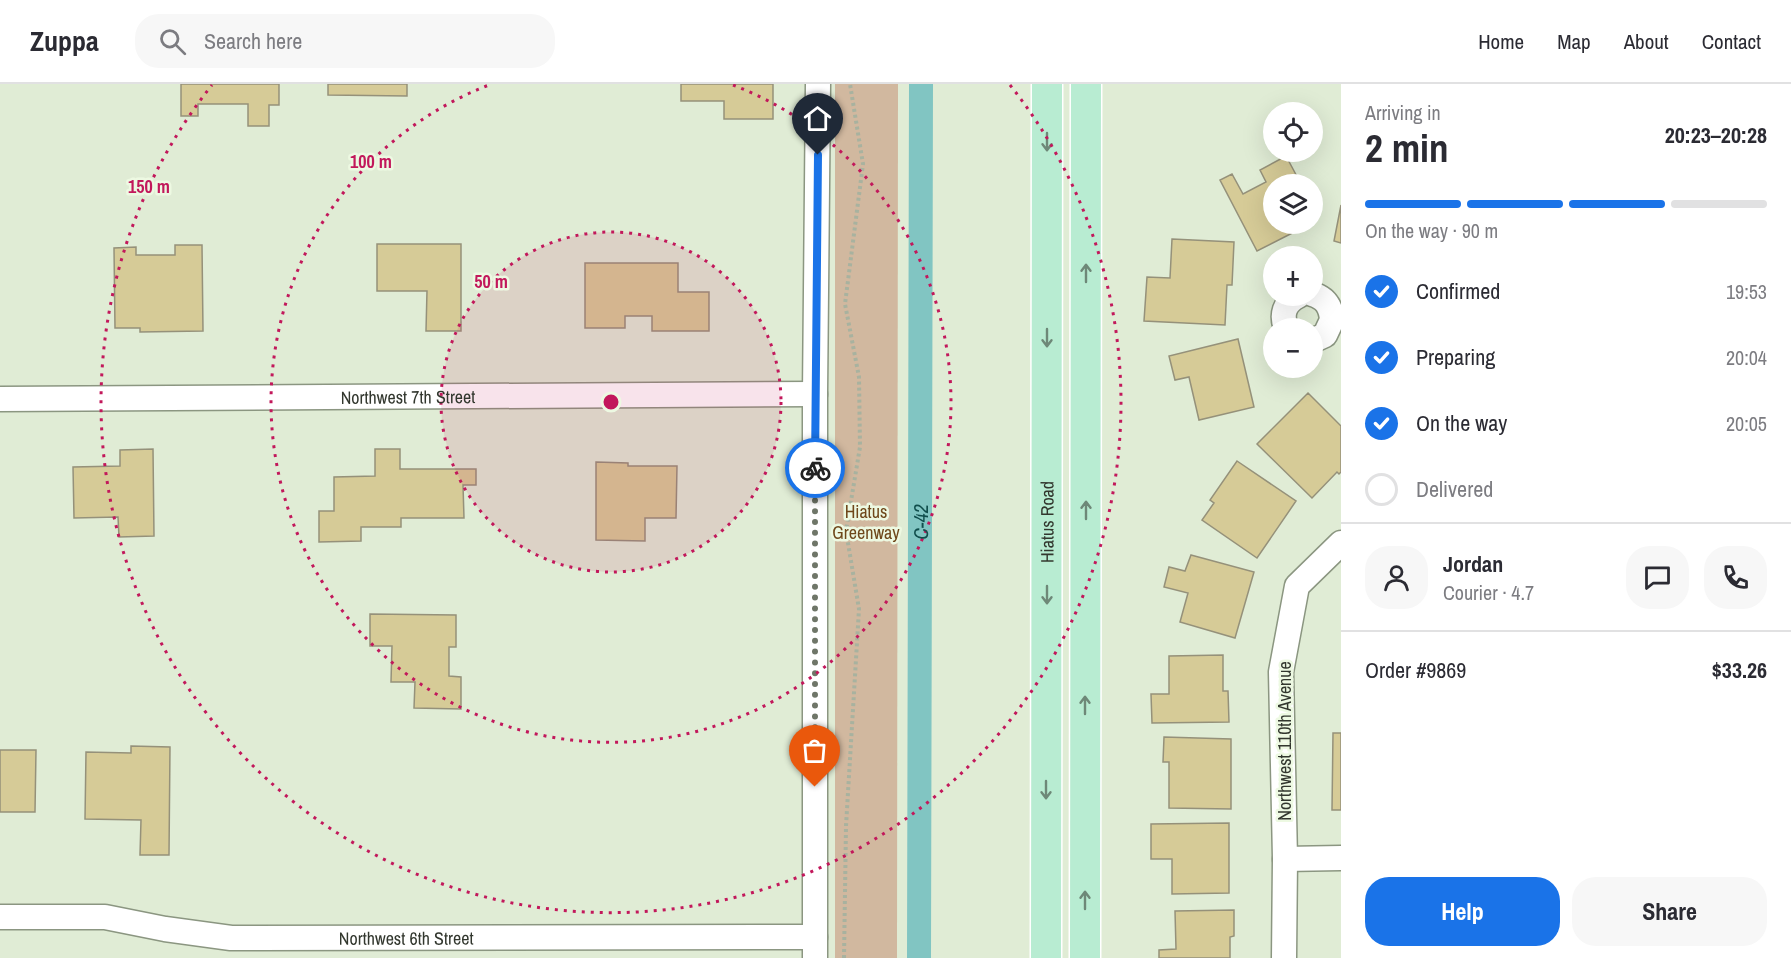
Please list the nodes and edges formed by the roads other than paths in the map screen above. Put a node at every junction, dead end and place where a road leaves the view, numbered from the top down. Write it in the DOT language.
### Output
graph roads {
  1 [pos="819,84"];
  2 [pos="1047,84"];
  3 [pos="1086,84"];
  4 [pos="1323,300"];
  5 [pos="1326,342"];
  6 [pos="815,394"];
  7 [pos="0,399"];
  8 [pos="1341,543"];
  9 [pos="1284,858"];
  10 [pos="1341,858"];
  11 [pos="0,917"];
  12 [pos="815,947"];
  13 [pos="1046,958"];
  14 [pos="1085,958"];
  15 [pos="1284,958"];
  1 -- 6 [label="street"];
  2 -- 13 [label="main road, Hiatus Road, one-way"];
  14 -- 3 [label="main road, one-way"];
  4 -- 5 [label="street"];
  6 -- 7 [label="street, Northwest 7th Street"];
  6 -- 12 [label="street"];
  8 -- 9 [label="street, Northwest 110th Avenue"];
  9 -- 10 [label="street"];
  9 -- 15 [label="street, Northwest 110th Avenue"];
  11 -- 12 [label="street, Northwest 6th Street"];
}
